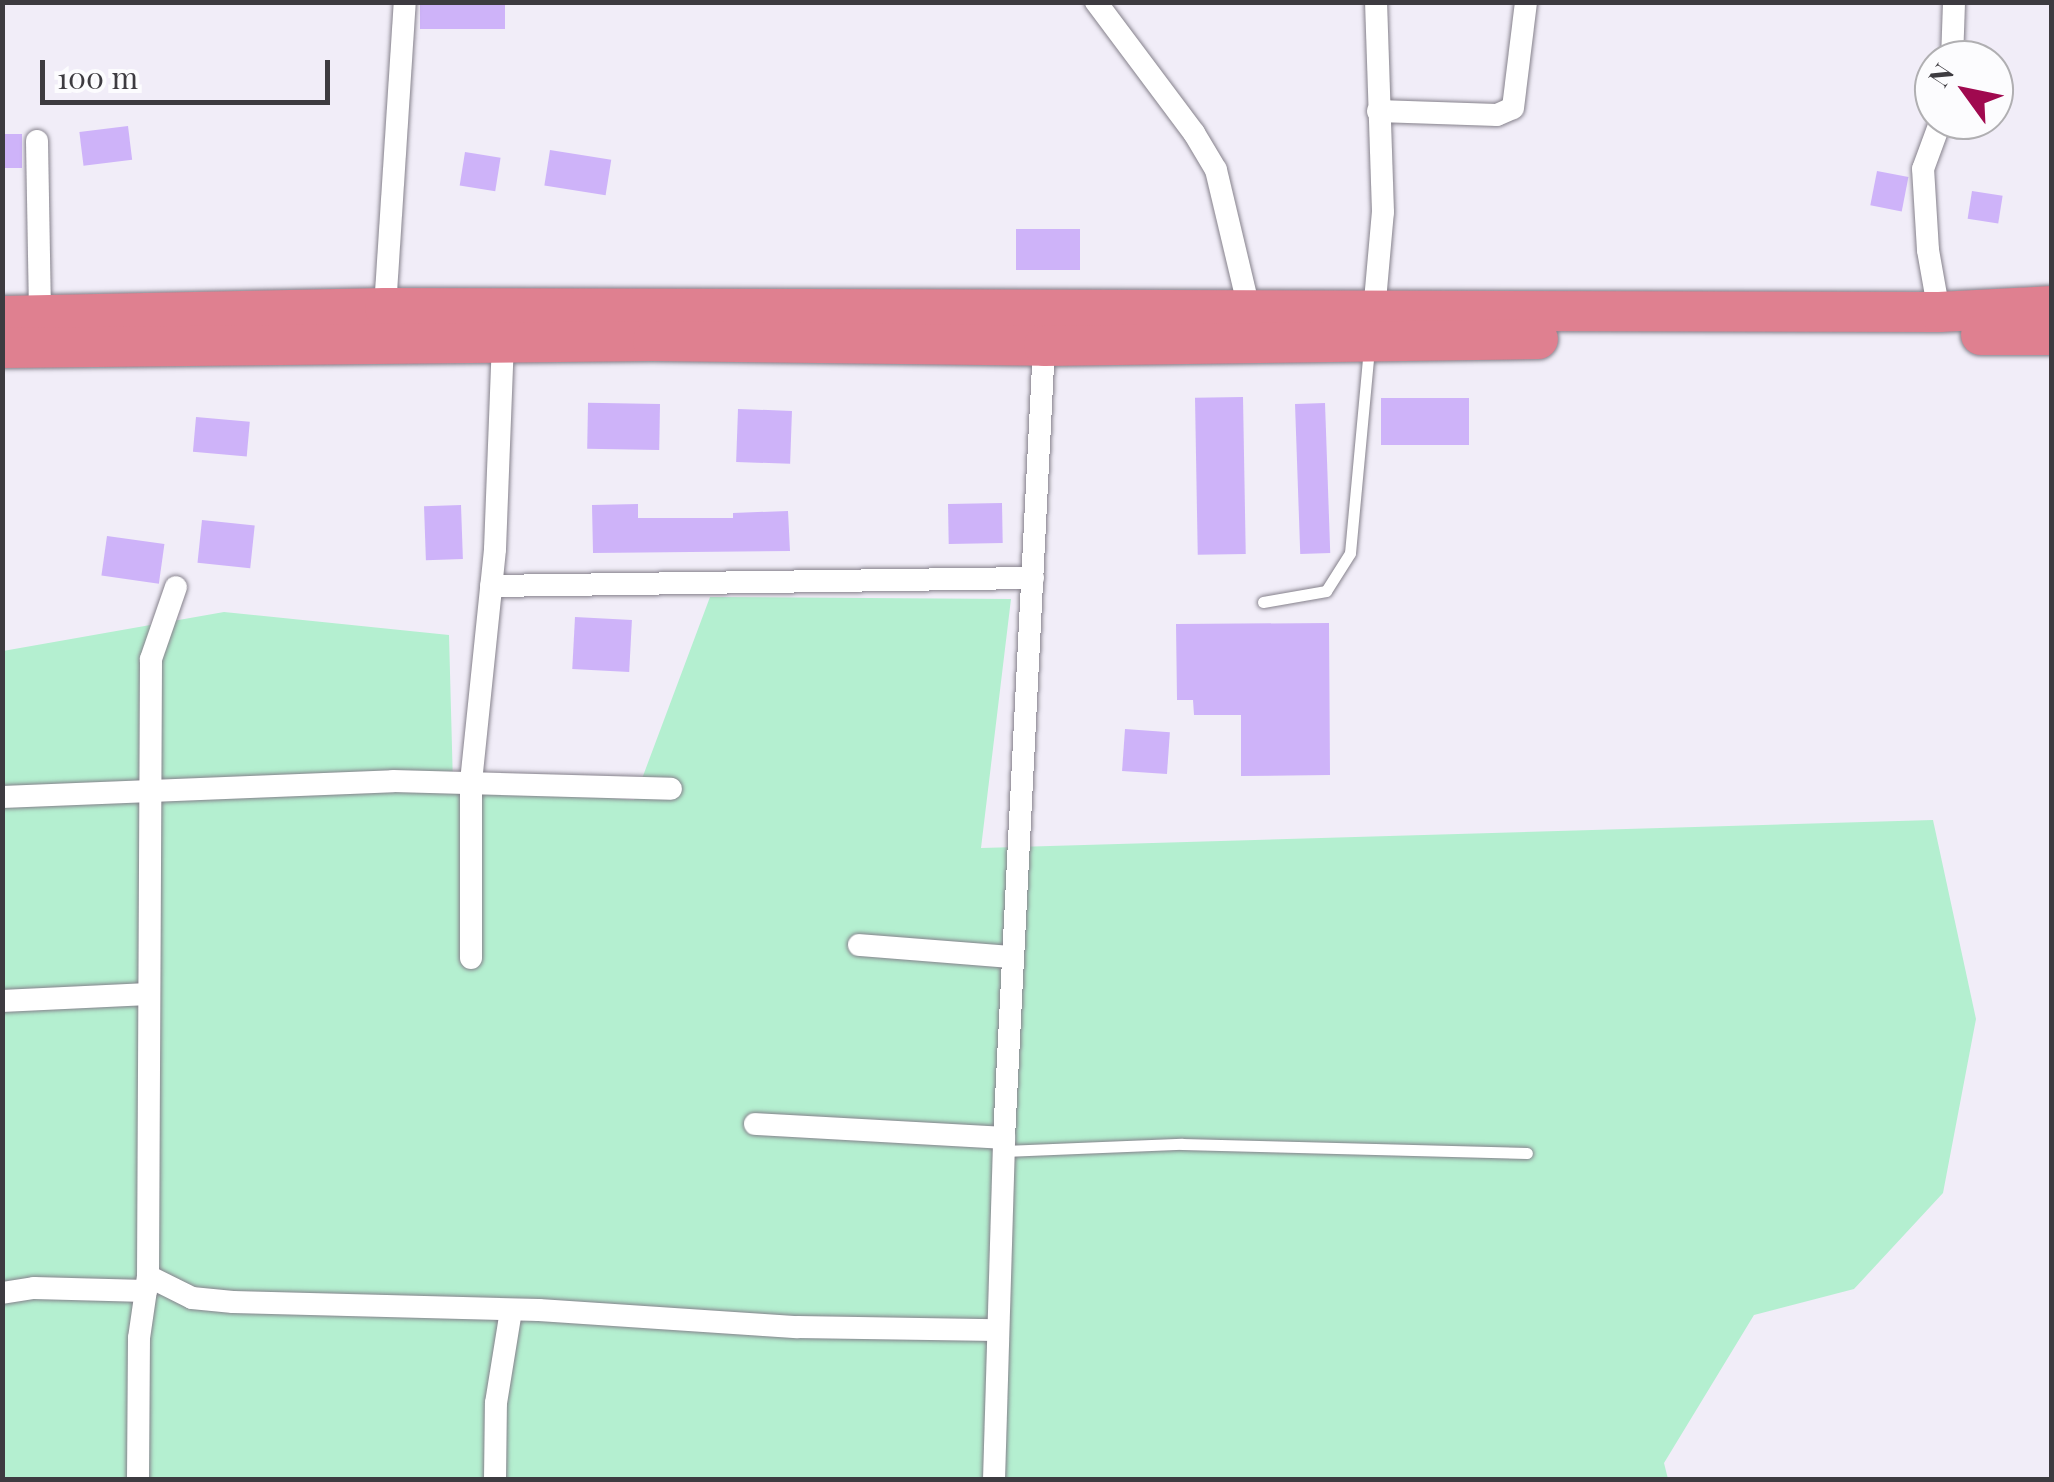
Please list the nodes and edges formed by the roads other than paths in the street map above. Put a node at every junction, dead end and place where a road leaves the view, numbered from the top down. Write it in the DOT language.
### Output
graph roads {
  1 [pos="406,2"];
  2 [pos="1096,2"];
  3 [pos="1376,2"];
  4 [pos="1526,2"];
  5 [pos="1954,2"];
  6 [pos="1953,40"];
  7 [pos="1378,112"];
  8 [pos="1934,140"];
  9 [pos="38,141"];
  10 [pos="2052,306"];
  11 [pos="385,308"];
  12 [pos="1938,312"];
  13 [pos="22,316"];
  14 [pos="1253,326"];
  15 [pos="1372,326"];
  16 [pos="2052,335"];
  17 [pos="503,342"];
  18 [pos="1044,346"];
  19 [pos="2,348"];
  20 [pos="1032,578"];
  21 [pos="491,586"];
  22 [pos="176,587"];
  23 [pos="1262,602"];
  24 [pos="470,782"];
  25 [pos="671,788"];
  26 [pos="153,794"];
  27 [pos="2,798"];
  28 [pos="858,945"];
  29 [pos="1013,957"];
  30 [pos="471,958"];
  31 [pos="148,994"];
  32 [pos="2,1001"];
  33 [pos="756,1124"];
  34 [pos="1004,1144"];
  35 [pos="1527,1154"];
  36 [pos="147,1284"];
  37 [pos="2,1294"];
  38 [pos="511,1310"];
  39 [pos="996,1330"];
  40 [pos="138,1480"];
  41 [pos="495,1480"];
  42 [pos="994,1480"];
  1 -- 11 [label="street"];
  2 -- 14 [label="street"];
  3 -- 7 [label="street"];
  4 -- 7 [label="street"];
  5 -- 6 [label="street"];
  7 -- 15 [label="street"];
  8 -- 12 [label="street"];
  9 -- 13 [label="street"];
  10 -- 12 [label="highway"];
  11 -- 13 [label="highway"];
  11 -- 14 [label="highway"];
  12 -- 15 [label="highway"];
  14 -- 15 [label="highway"];
  14 -- 18 [label="highway"];
  15 -- 16 [label="highway"];
  15 -- 23 [label="lane"];
  17 -- 18 [label="highway"];
  17 -- 19 [label="highway"];
  17 -- 21 [label="street"];
  18 -- 20 [label="street"];
  20 -- 21 [label="street"];
  20 -- 29 [label="street"];
  21 -- 24 [label="street"];
  22 -- 26 [label="street"];
  24 -- 25 [label="street"];
  24 -- 26 [label="street"];
  24 -- 30 [label="street"];
  26 -- 27 [label="street"];
  26 -- 31 [label="street"];
  28 -- 29 [label="street"];
  29 -- 34 [label="street"];
  31 -- 32 [label="street"];
  31 -- 36 [label="street"];
  33 -- 34 [label="street"];
  34 -- 35 [label="lane"];
  34 -- 39 [label="street"];
  36 -- 37 [label="street"];
  36 -- 38 [label="street"];
  36 -- 40 [label="street"];
  38 -- 39 [label="street"];
  38 -- 41 [label="street"];
  39 -- 42 [label="street"];
}
